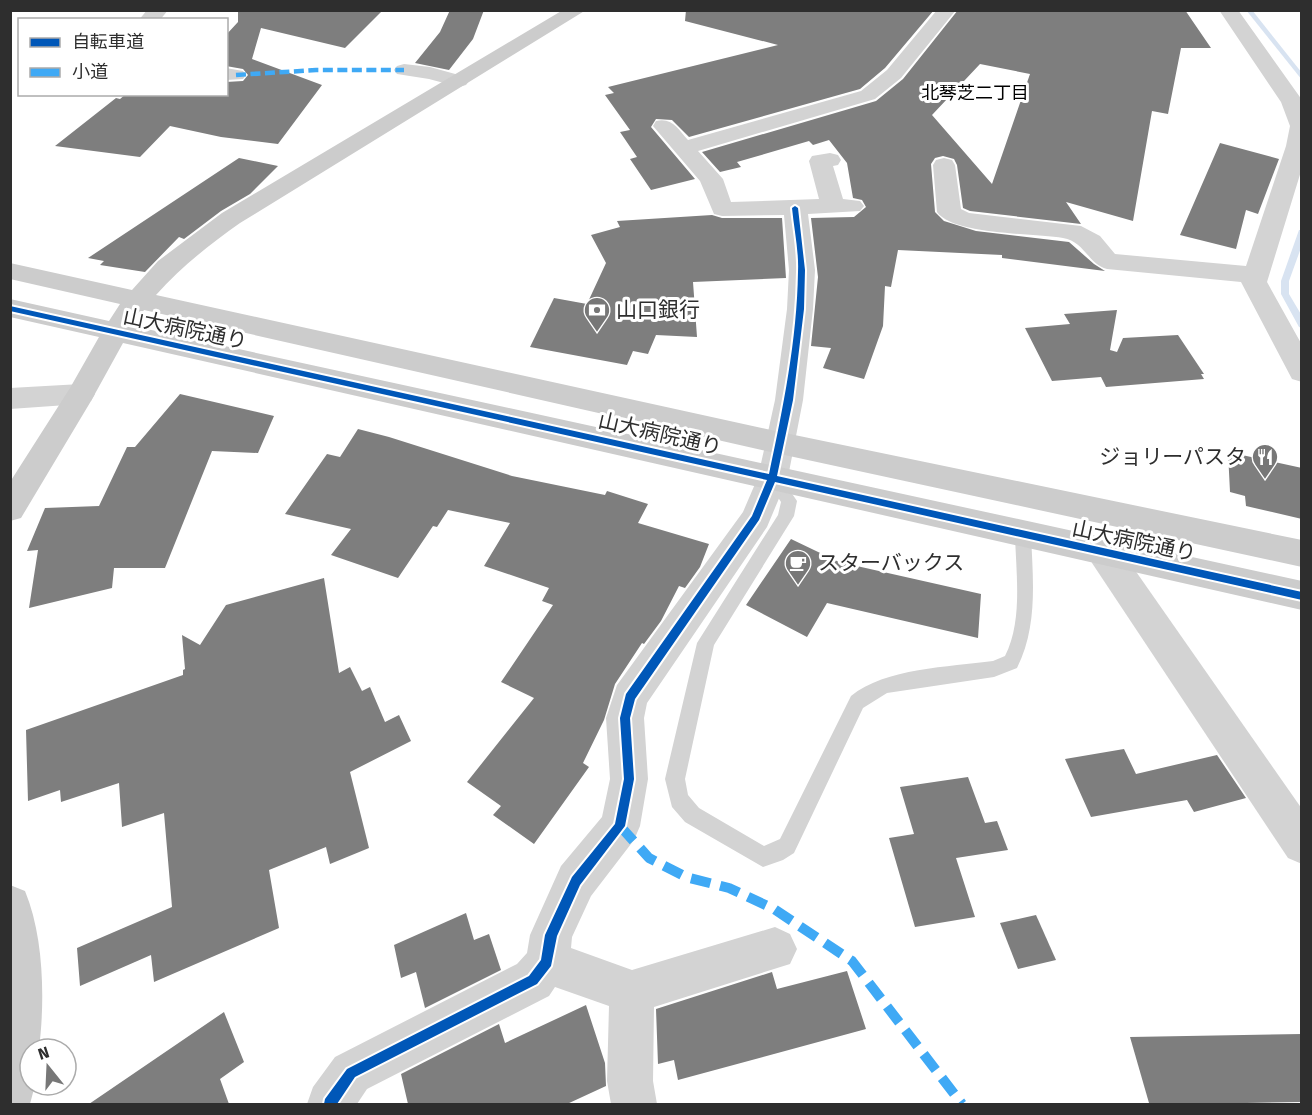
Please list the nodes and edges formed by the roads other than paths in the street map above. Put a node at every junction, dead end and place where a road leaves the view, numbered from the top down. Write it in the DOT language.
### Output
graph roads {
  1 [pos="577,10"];
  2 [pos="947,10"];
  3 [pos="1228,10"];
  4 [pos="404,70"];
  5 [pos="459,81"];
  6 [pos="664,126"];
  7 [pos="684,148"];
  8 [pos="830,160"];
  9 [pos="944,165"];
  10 [pos="795,208"];
  11 [pos="10,271"];
  12 [pos="1256,275"];
  13 [pos="137,300"];
  14 [pos="10,308"];
  15 [pos="115,332"];
  16 [pos="1302,372"];
  17 [pos="81,394"];
  18 [pos="10,399"];
  19 [pos="776,460"];
  20 [pos="10,509"];
  21 [pos="1023,535"];
  22 [pos="1104,554"];
  23 [pos="1302,554"];
  24 [pos="1302,596"];
  25 [pos="1302,844"];
  26 [pos="10,906"];
  27 [pos="775,949"];
  28 [pos="547,962"];
  29 [pos="632,992"];
  30 [pos="12,1076"];
  31 [pos="330,1104"];
  32 [pos="634,1104"];
  1 -- 5 [label="street"];
  2 -- 7 [label="street"];
  3 -- 12 [label="street"];
  4 -- 5 [label="street"];
  5 -- 13 [label="street"];
  6 -- 7 [label="street"];
  7 -- 10 [label="street"];
  8 -- 10 [label="street"];
  9 -- 12 [label="street"];
  10 -- 19 [label="street"];
  11 -- 13 [label="street, 山大病院通り"];
  12 -- 16 [label="street"];
  13 -- 15 [label="street"];
  13 -- 19 [label="street, 山大病院通り"];
  14 -- 15 [label="street, 山大病院通り"];
  15 -- 17 [label="street"];
  15 -- 19 [label="street, 山大病院通り"];
  17 -- 18 [label="street"];
  17 -- 20 [label="street"];
  19 -- 21 [label="street, 山大病院通り"];
  19 -- 21 [label="lane"];
  19 -- 23 [label="street, 山大病院通り"];
  19 -- 28 [label="street"];
  21 -- 22 [label="street, 山大病院通り"];
  22 -- 24 [label="street, 山大病院通り"];
  22 -- 25 [label="street"];
  26 -- 30 [label="street"];
  27 -- 29 [label="street"];
  28 -- 29 [label="street"];
  28 -- 31 [label="street"];
  29 -- 32 [label="street"];
}
